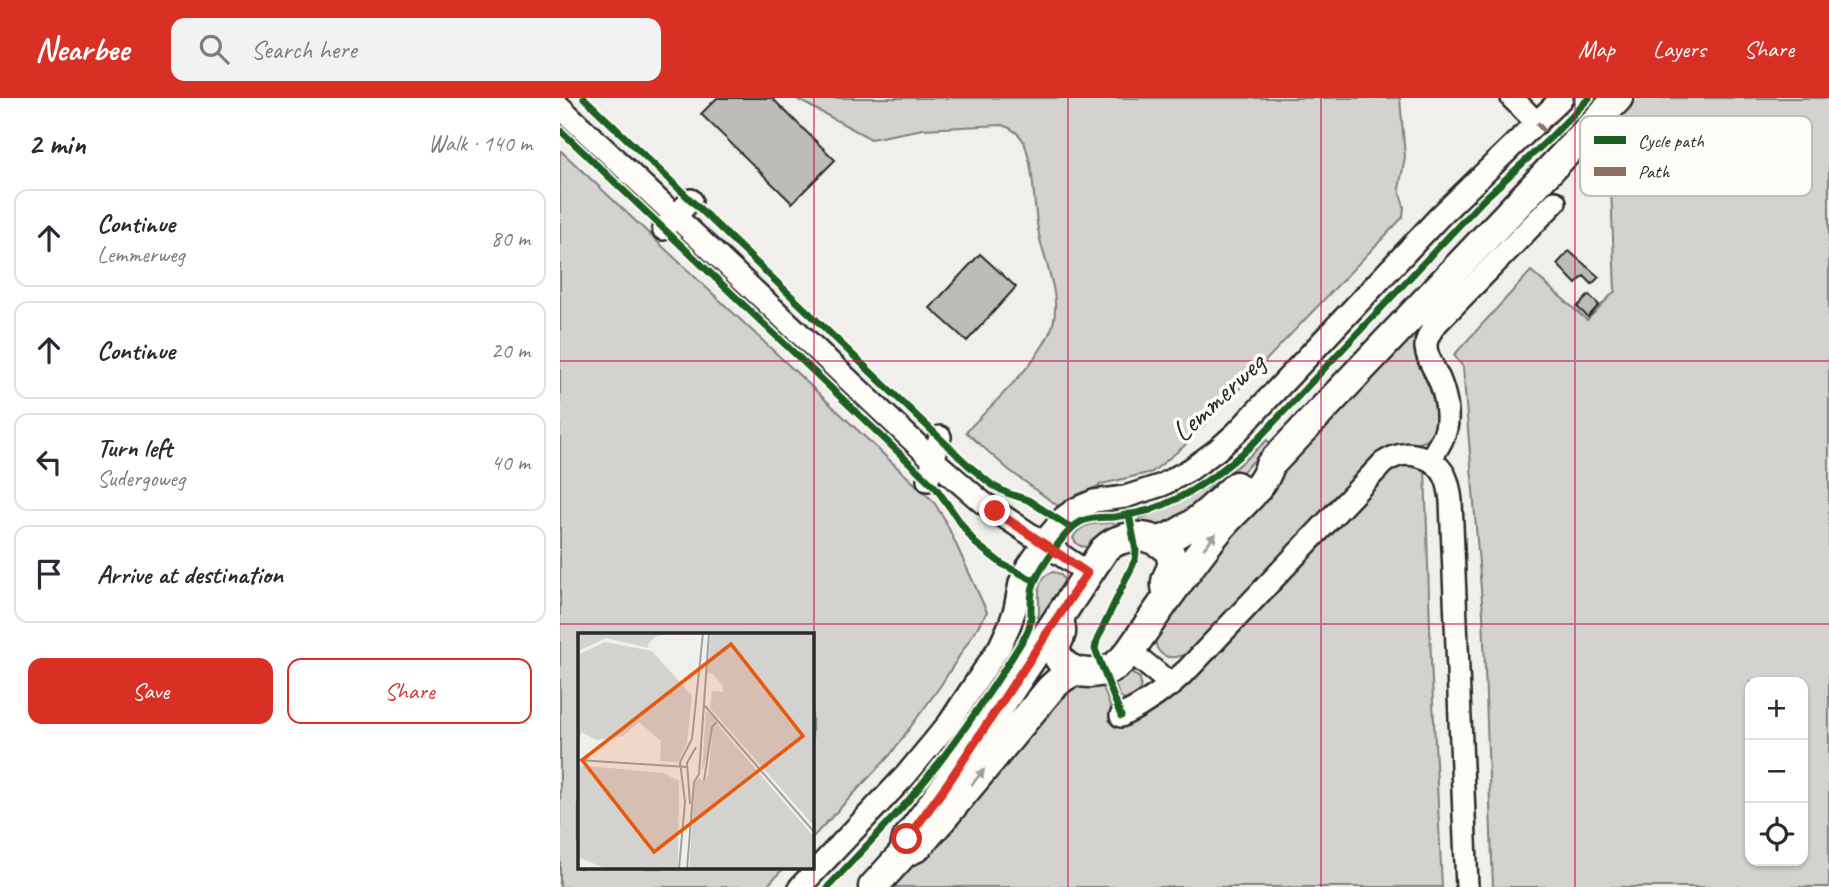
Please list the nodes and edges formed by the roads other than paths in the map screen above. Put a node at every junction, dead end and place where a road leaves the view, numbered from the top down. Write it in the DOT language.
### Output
graph roads {
  1 [pos="1512,98"];
  2 [pos="1562,98"];
  3 [pos="1618,98"];
  4 [pos="560,107"];
  5 [pos="1601,116"];
  6 [pos="1537,124"];
  7 [pos="1580,138"];
  8 [pos="691,200"];
  9 [pos="1548,213"];
  10 [pos="669,222"];
  11 [pos="940,437"];
  12 [pos="1430,460"];
  13 [pos="1270,465"];
  14 [pos="931,470"];
  15 [pos="1157,542"];
  16 [pos="1043,543"];
  17 [pos="1087,573"];
  18 [pos="1168,595"];
  19 [pos="1059,617"];
  20 [pos="1130,651"];
  21 [pos="1074,671"];
  22 [pos="1172,685"];
  23 [pos="1121,716"];
  24 [pos="904,853"];
  25 [pos="800,887"];
  26 [pos="873,887"];
  27 [pos="1467,887"];
  1 -- 6 [label="street"];
  2 -- 6 [label="street, Lemmerweg"];
  3 -- 5 [label="main road"];
  4 -- 10 [label="street"];
  6 -- 16 [label="street, Lemmerweg"];
  7 -- 13 [label="main road"];
  8 -- 10 [label="street"];
  9 -- 12 [label="street"];
  10 -- 14 [label="street"];
  11 -- 14 [label="street"];
  12 -- 22 [label="street"];
  12 -- 27 [label="street"];
  13 -- 15 [label="main road"];
  18 -- 13 [label="main road, one-way"];
  14 -- 16 [label="street"];
  15 -- 17 [label="main road"];
  15 -- 18 [label="main road"];
  16 -- 17 [label="street"];
  16 -- 25 [label="street, Lemmerweg"];
  17 -- 19 [label="main road"];
  18 -- 20 [label="main road"];
  19 -- 21 [label="main road"];
  19 -- 24 [label="main road"];
  20 -- 21 [label="main road"];
  20 -- 22 [label="street"];
  24 -- 21 [label="main road, one-way"];
  22 -- 23 [label="street"];
  24 -- 26 [label="main road"];
}
